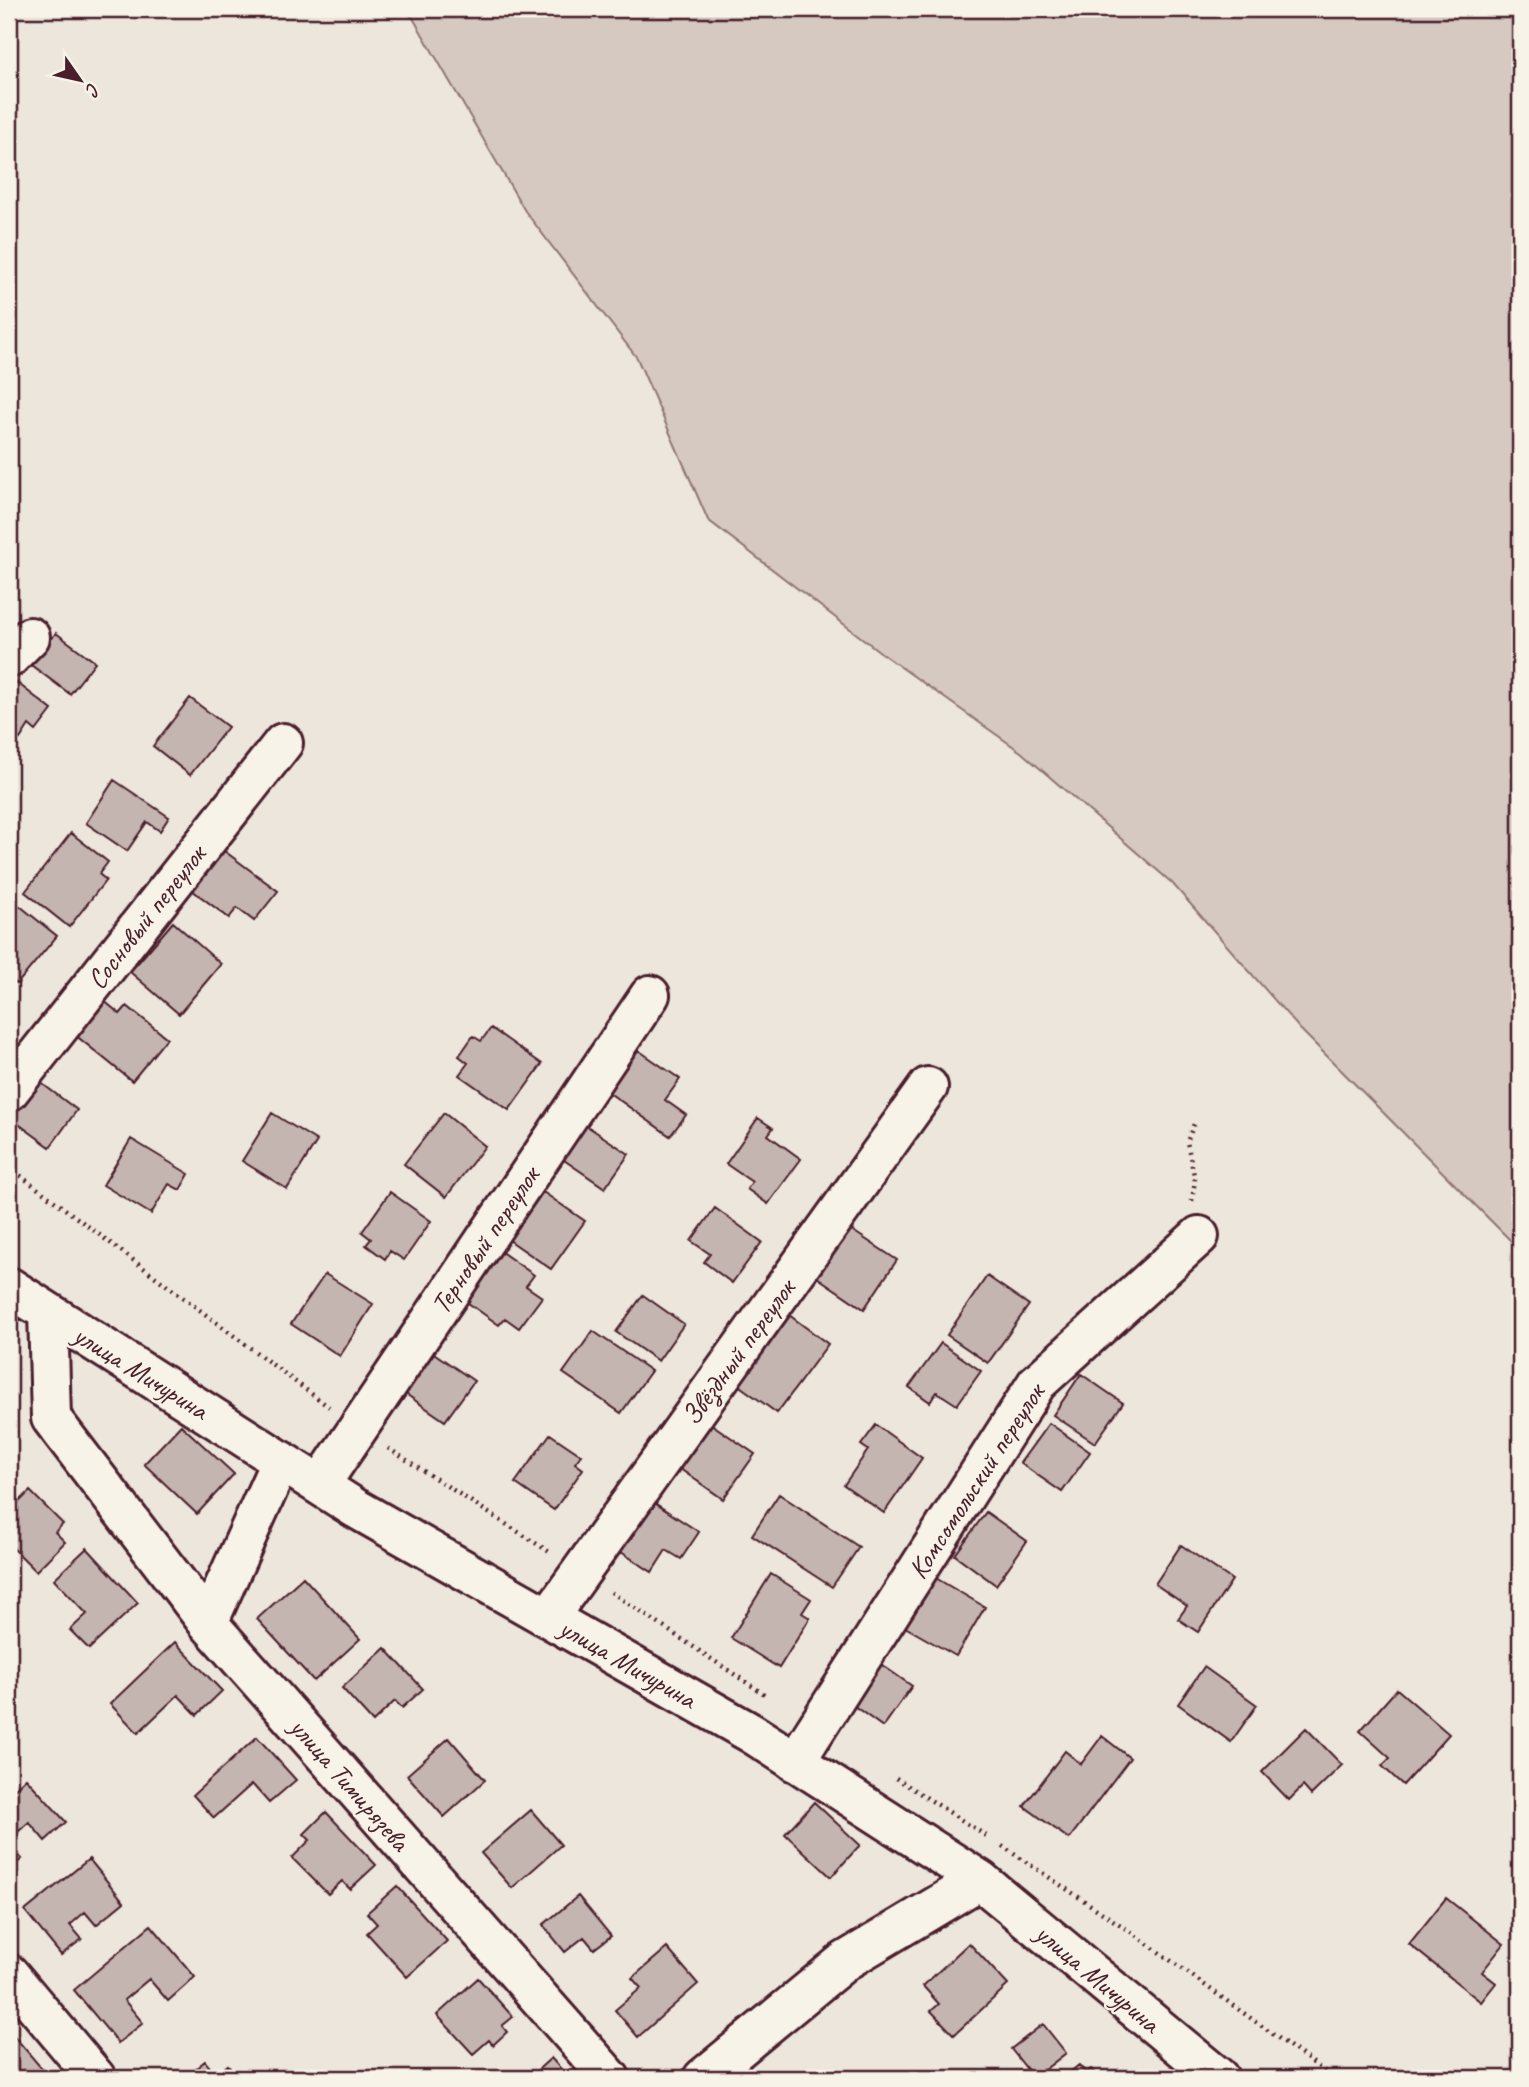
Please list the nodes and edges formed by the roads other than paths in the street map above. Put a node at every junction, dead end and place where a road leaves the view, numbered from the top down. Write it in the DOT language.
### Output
graph roads {
  1 [pos="283,743"];
  2 [pos="650,995"];
  3 [pos="928,1087"];
  4 [pos="9,1091"];
  5 [pos="1197,1238"];
  6 [pos="9,1287"];
  7 [pos="48,1312"];
  8 [pos="281,1460"];
  9 [pos="320,1485"];
  10 [pos="548,1618"];
  11 [pos="208,1623"];
  12 [pos="795,1762"];
  13 [pos="979,1880"];
  14 [pos="9,1974"];
  15 [pos="96,2078"];
  16 [pos="610,2078"];
  17 [pos="703,2078"];
  18 [pos="1219,2078"];
  1 -- 4 [label="street, Сосновый переулок"];
  2 -- 9 [label="street, Терновый переулок"];
  3 -- 10 [label="street, Звёздный переулок"];
  5 -- 12 [label="street, Комсомольский переулок"];
  6 -- 7 [label="street, улица Мичурина"];
  7 -- 8 [label="street, улица Мичурина"];
  7 -- 11 [label="street, улица Тимирязева"];
  8 -- 9 [label="street, улица Мичурина"];
  8 -- 11 [label="street"];
  9 -- 10 [label="street, улица Мичурина"];
  10 -- 12 [label="street, улица Мичурина"];
  11 -- 16 [label="street, улица Тимирязева"];
  12 -- 13 [label="street, улица Мичурина"];
  13 -- 17 [label="street"];
  13 -- 18 [label="street, улица Мичурина"];
  14 -- 15 [label="street"];
}
